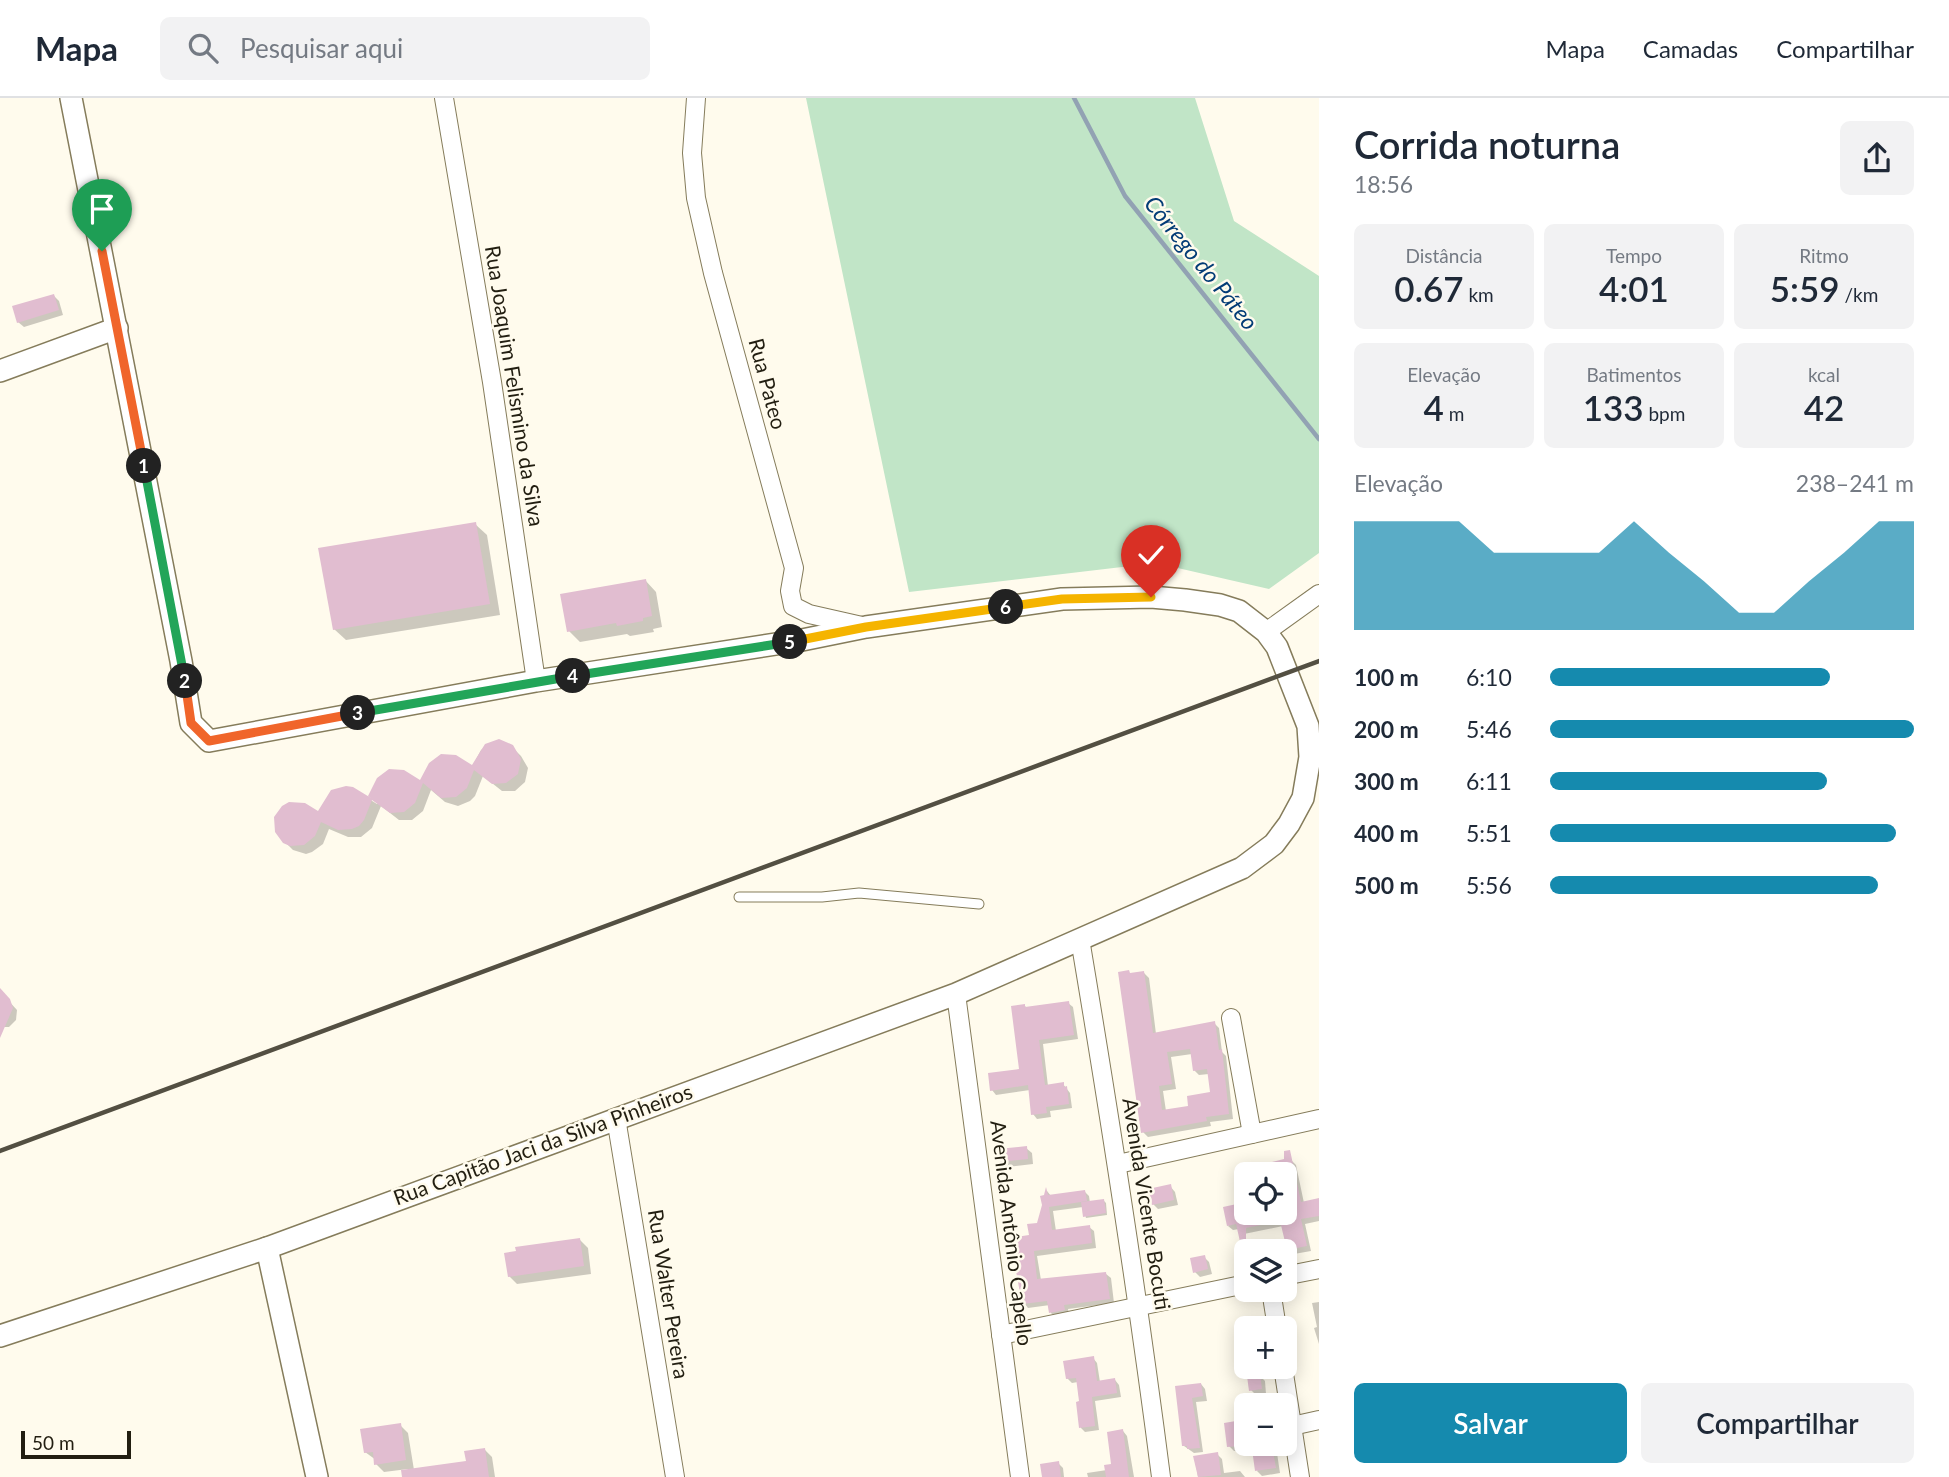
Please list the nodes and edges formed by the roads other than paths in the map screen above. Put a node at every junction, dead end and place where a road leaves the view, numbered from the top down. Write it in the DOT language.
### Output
graph roads {
  1 [pos="71,98"];
  2 [pos="444,98"];
  3 [pos="696,98"];
  4 [pos="117,328"];
  5 [pos="0,371"];
  6 [pos="1319,594"];
  7 [pos="866,627"];
  8 [pos="1266,632"];
  9 [pos="537,681"];
  10 [pos="739,897"];
  11 [pos="979,904"];
  12 [pos="1080,939"];
  13 [pos="956,994"];
  14 [pos="1231,1018"];
  15 [pos="616,1118"];
  16 [pos="1319,1119"];
  17 [pos="1252,1134"];
  18 [pos="1118,1164"];
  19 [pos="267,1248"];
  20 [pos="1319,1269"];
  21 [pos="1297,1273"];
  22 [pos="1234,1286"];
  23 [pos="1139,1306"];
  24 [pos="1001,1335"];
  25 [pos="0,1336"];
  26 [pos="1319,1420"];
  27 [pos="1297,1425"];
  28 [pos="1297,1456"];
  29 [pos="317,1477"];
  30 [pos="675,1477"];
  31 [pos="1020,1477"];
  32 [pos="1161,1477"];
  33 [pos="1300,1477"];
  1 -- 4 [label="street"];
  2 -- 9 [label="street, Rua Joaquim Felismino da Silva"];
  3 -- 7 [label="street, Rua Pateo"];
  4 -- 5 [label="street"];
  4 -- 9 [label="street"];
  6 -- 8 [label="street"];
  7 -- 8 [label="street"];
  7 -- 9 [label="street"];
  8 -- 12 [label="street, Rua Capitão Jaci da Silva Pinheiros"];
  10 -- 11 [label="lane"];
  12 -- 13 [label="street, Rua Capitão Jaci da Silva Pinheiros"];
  12 -- 18 [label="street, Avenida Vicente Bocuti"];
  13 -- 15 [label="street, Rua Capitão Jaci da Silva Pinheiros"];
  13 -- 24 [label="street, Avenida Antônio Capello"];
  14 -- 17 [label="street"];
  15 -- 19 [label="street, Rua Capitão Jaci da Silva Pinheiros"];
  15 -- 30 [label="street, Rua Walter Pereira"];
  16 -- 17 [label="street"];
  17 -- 18 [label="street"];
  18 -- 23 [label="street, Avenida Vicente Bocuti"];
  19 -- 25 [label="street, Rua Capitão Jaci da Silva Pinheiros"];
  19 -- 29 [label="street"];
  20 -- 21 [label="street"];
  22 -- 23 [label="street"];
  23 -- 24 [label="street"];
  23 -- 32 [label="street, Avenida Vicente Bocuti"];
  24 -- 31 [label="street, Avenida Antônio Capello"];
  26 -- 27 [label="street"];
  28 -- 33 [label="street"];
}
